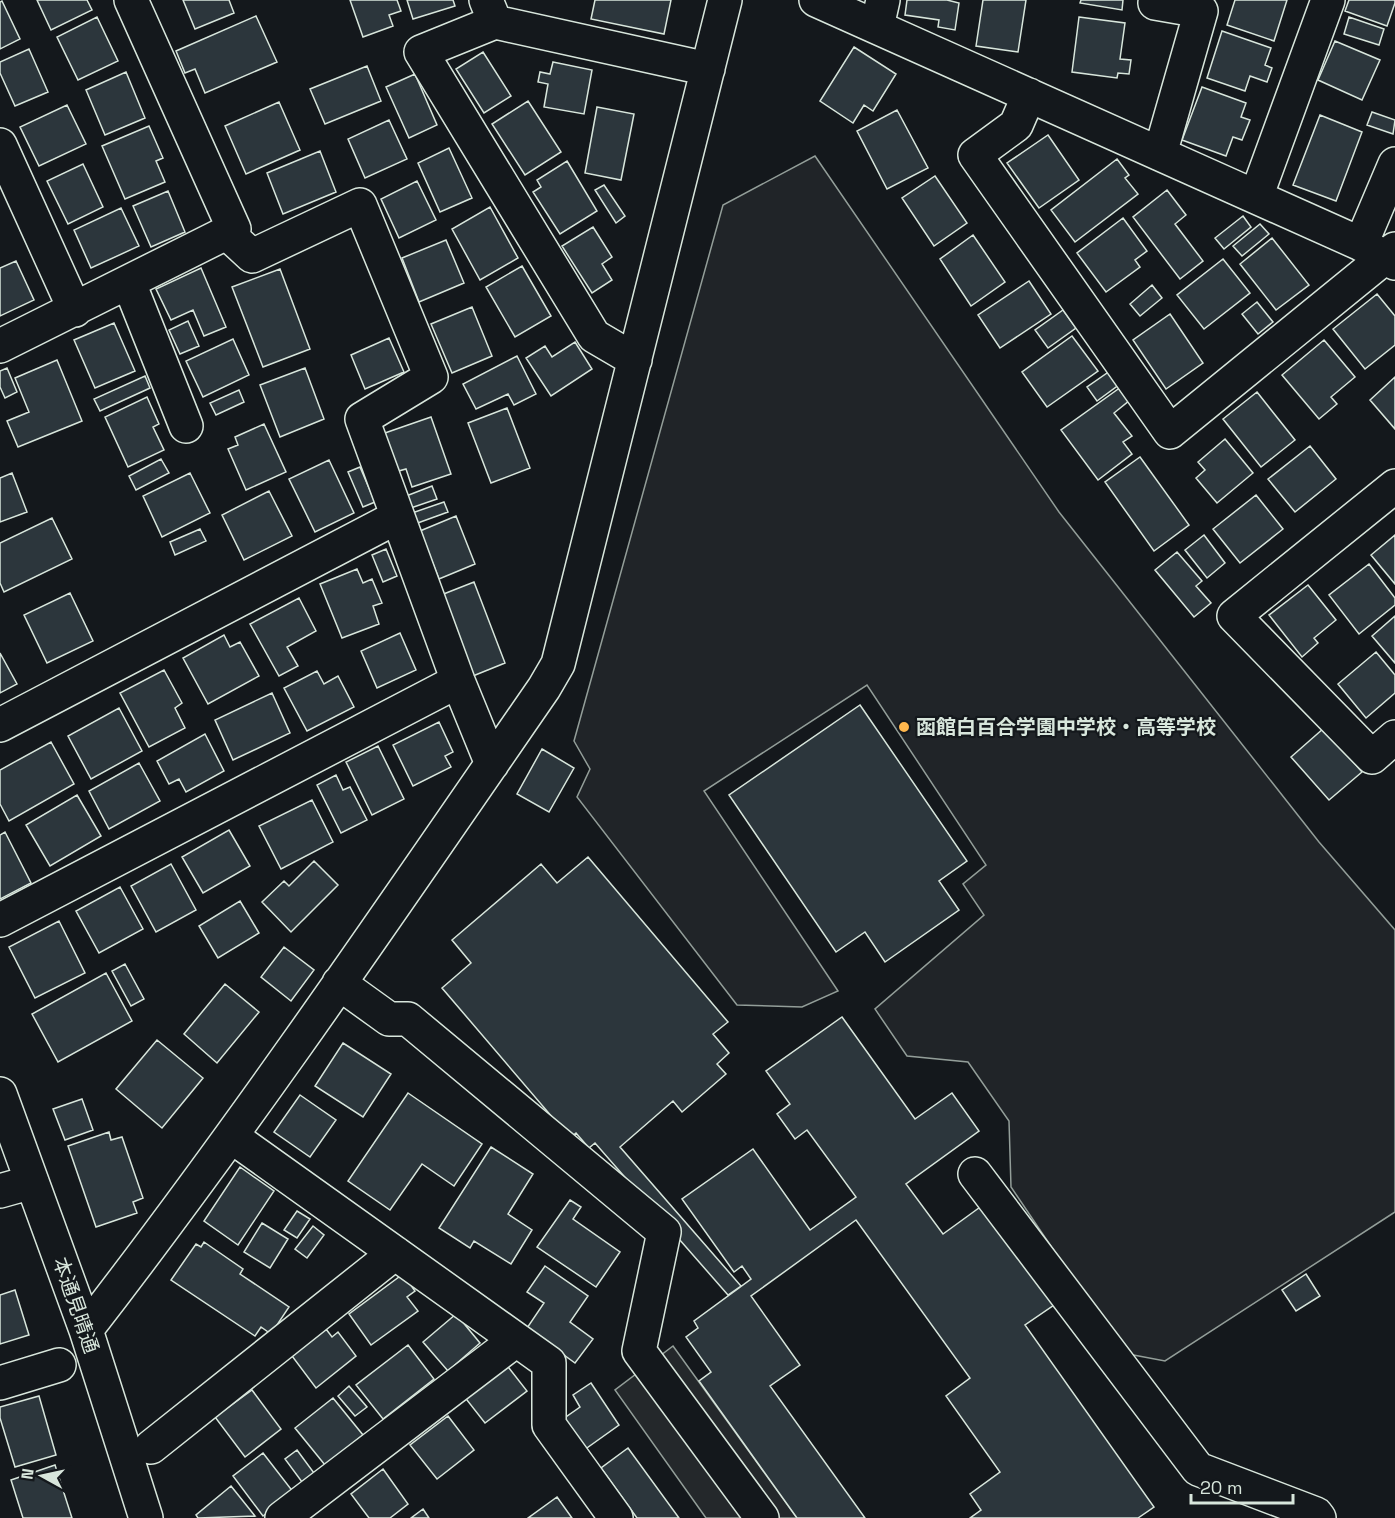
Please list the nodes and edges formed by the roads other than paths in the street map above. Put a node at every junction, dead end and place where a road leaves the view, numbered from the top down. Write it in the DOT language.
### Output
graph roads {
  1 [pos="131,0"];
  2 [pos="725,0"];
  3 [pos="816,0"];
  4 [pos="1156,0"];
  5 [pos="1328,0"];
  6 [pos="491,11"];
  7 [pos="880,13"];
  8 [pos="708,69"];
  9 [pos="1029,95"];
  10 [pos="0,145"];
  11 [pos="1160,154"];
  12 [pos="1395,164"];
  13 [pos="1256,197"];
  14 [pos="227,233"];
  15 [pos="1384,253"];
  16 [pos="129,284"];
  17 [pos="75,310"];
  18 [pos="0,346"];
  19 [pos="635,360"];
  20 [pos="186,426"];
  21 [pos="1395,486"];
  22 [pos="397,517"];
  23 [pos="458,681"];
  24 [pos="0,725"];
  25 [pos="1395,737"];
  26 [pos="492,764"];
  27 [pos="0,920"];
  28 [pos="339,983"];
  29 [pos="0,1094"];
  30 [pos="231,1136"];
  31 [pos="975,1173"];
  32 [pos="32,1182"];
  33 [pos="0,1191"];
  34 [pos="395,1253"];
  35 [pos="86,1330"];
  36 [pos="516,1340"];
  37 [pos="59,1365"];
  38 [pos="0,1383"];
  39 [pos="151,1447"];
  40 [pos="146,1518"];
  41 [pos="282,1518"];
  42 [pos="616,1518"];
  43 [pos="762,1518"];
  44 [pos="1319,1518"];
  1 -- 14 [label="street"];
  2 -- 8 [label="street"];
  3 -- 7 [label="street"];
  4 -- 11 [label="street"];
  5 -- 13 [label="street"];
  6 -- 8 [label="street"];
  6 -- 19 [label="street"];
  7 -- 9 [label="street"];
  8 -- 19 [label="street"];
  9 -- 11 [label="street"];
  9 -- 15 [label="street"];
  10 -- 17 [label="street"];
  11 -- 13 [label="street"];
  12 -- 15 [label="street"];
  13 -- 15 [label="street"];
  14 -- 16 [label="street"];
  14 -- 22 [label="street"];
  16 -- 17 [label="street"];
  16 -- 20 [label="street"];
  17 -- 18 [label="street"];
  19 -- 26 [label="street"];
  21 -- 25 [label="street"];
  22 -- 23 [label="street"];
  22 -- 24 [label="street"];
  23 -- 26 [label="street"];
  23 -- 27 [label="street"];
  26 -- 28 [label="street"];
  28 -- 30 [label="street"];
  28 -- 43 [label="street"];
  29 -- 32 [label="street, 本通見晴通"];
  30 -- 34 [label="street"];
  30 -- 35 [label="street"];
  31 -- 44 [label="street"];
  32 -- 33 [label="street"];
  32 -- 35 [label="street, 本通見晴通"];
  34 -- 36 [label="street"];
  34 -- 39 [label="street"];
  35 -- 40 [label="street, 本通見晴通"];
  36 -- 41 [label="street"];
  36 -- 42 [label="street"];
  37 -- 38 [label="street"];
}
